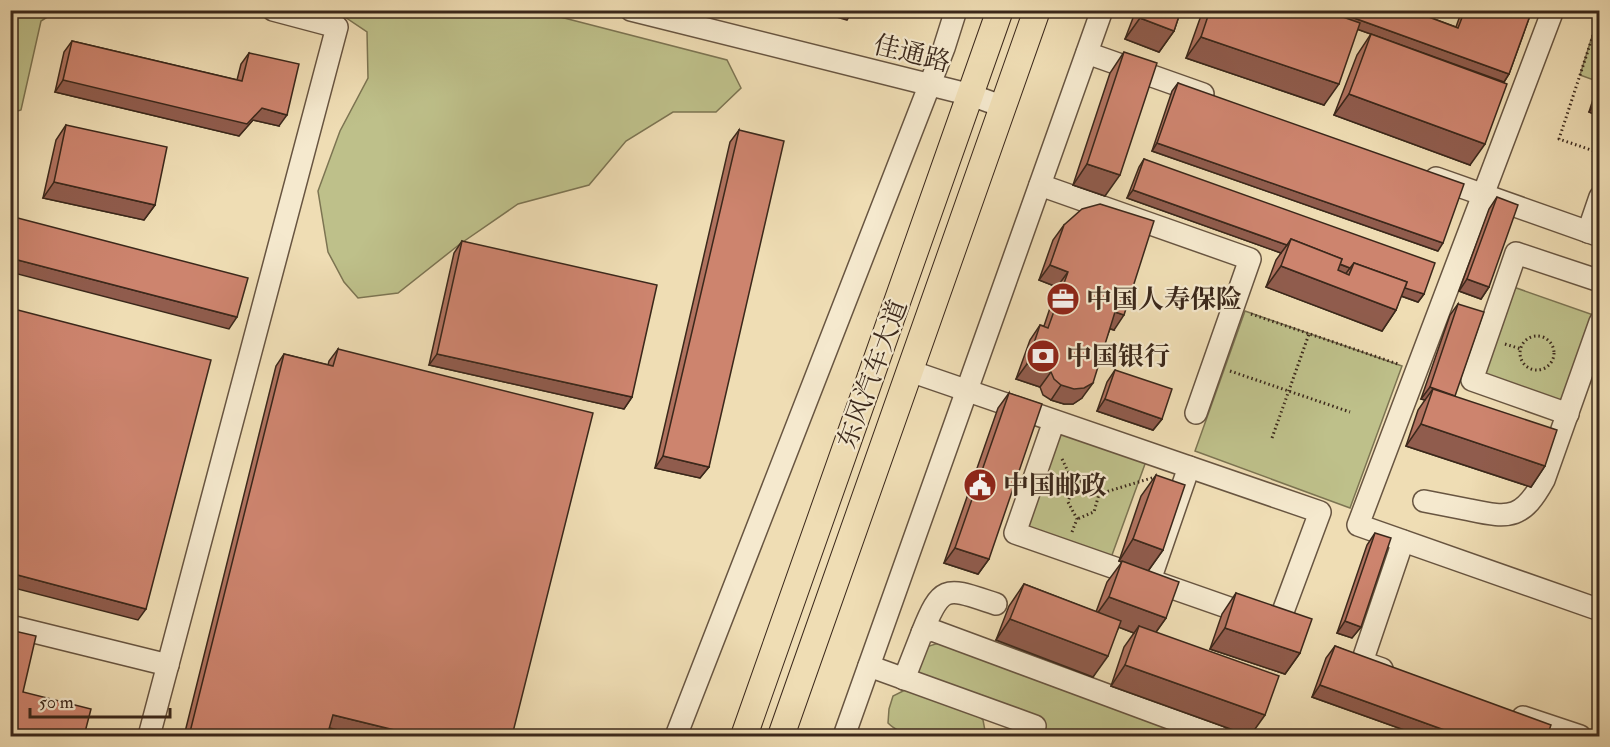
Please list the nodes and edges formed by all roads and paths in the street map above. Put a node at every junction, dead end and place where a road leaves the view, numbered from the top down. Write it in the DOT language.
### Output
graph roads {
  1 [pos="273,10"];
  2 [pos="631,10"];
  3 [pos="956,10"];
  4 [pos="1000,10"];
  5 [pos="1037,10"];
  6 [pos="1102,10"];
  7 [pos="1553,10"];
  8 [pos="1599,15"];
  9 [pos="1087,53"];
  10 [pos="929,85"];
  11 [pos="971,95"];
  12 [pos="1219,100"];
  13 [pos="1004,107"];
  14 [pos="1599,153"];
  15 [pos="1417,171"];
  16 [pos="1040,185"];
  17 [pos="1484,195"];
  18 [pos="1599,197"];
  19 [pos="1594,234"];
  20 [pos="1599,281"];
  21 [pos="1245,311"];
  22 [pos="1599,322"];
  23 [pos="1309,334"];
  24 [pos="1522,360"];
  25 [pos="1224,369"];
  26 [pos="910,371"];
  27 [pos="1417,371"];
  28 [pos="1288,390"];
  29 [pos="966,391"];
  30 [pos="1350,412"];
  31 [pos="1196,413"];
  32 [pos="1568,414"];
  33 [pos="1054,421"];
  34 [pos="1272,438"];
  35 [pos="1188,467"];
  36 [pos="1155,477"];
  37 [pos="1099,494"];
  38 [pos="1424,501"];
  39 [pos="1403,541"];
  40 [pos="1150,580"];
  41 [pos="996,604"];
  42 [pos="1599,610"];
  43 [pos="10,626"];
  44 [pos="922,633"];
  45 [pos="168,665"];
  46 [pos="868,666"];
  47 [pos="1406,677"];
  48 [pos="903,679"];
  49 [pos="1504,711"];
  50 [pos="149,736"];
  51 [pos="676,736"];
  52 [pos="744,736"];
  53 [pos="781,736"];
  54 [pos="844,736"];
  55 [pos="1032,736"];
  56 [pos="1218,736"];
  57 [pos="1580,736"];
  1 -- 45 [label="street"];
  2 -- 10 [label="street, 佳通路"];
  3 -- 10 [label="street"];
  4 -- 11 [label="main road, 东风汽车大道"];
  5 -- 13 [label="main road, 东风汽车大道"];
  6 -- 9 [label="street"];
  7 -- 17 [label="street"];
  8 -- 14 [label="path"];
  9 -- 12 [label="street"];
  9 -- 16 [label="street"];
  10 -- 11 [label="street, 佳通路"];
  10 -- 51 [label="street"];
  11 -- 13 [label="street, 佳通路"];
  11 -- 52 [label="main road, 东风汽车大道"];
  13 -- 26 [label="main road, 东风汽车大道"];
  15 -- 17 [label="street"];
  16 -- 29 [label="street"];
  16 -- 31 [label="street"];
  17 -- 19 [label="street"];
  17 -- 27 [label="street"];
  18 -- 19 [label="street"];
  20 -- 32 [label="street"];
  21 -- 23 [label="path"];
  22 -- 32 [label="street"];
  23 -- 27 [label="path"];
  23 -- 28 [label="path"];
  24 -- 24 [label="path"];
  25 -- 28 [label="path"];
  26 -- 29 [label="street"];
  26 -- 53 [label="main road, 东风汽车大道"];
  27 -- 39 [label="street"];
  28 -- 30 [label="path"];
  28 -- 34 [label="path"];
  29 -- 33 [label="street"];
  29 -- 46 [label="street"];
  32 -- 38 [label="street"];
  33 -- 35 [label="street"];
  33 -- 40 [label="street"];
  35 -- 40 [label="street"];
  35 -- 40 [label="street"];
  36 -- 37 [label="path"];
  37 -- 37 [label="path"];
  39 -- 42 [label="street"];
  39 -- 47 [label="street"];
  41 -- 44 [label="street"];
  43 -- 45 [label="street"];
  44 -- 48 [label="street"];
  44 -- 56 [label="street"];
  45 -- 50 [label="street"];
  46 -- 48 [label="street"];
  46 -- 54 [label="street"];
  48 -- 55 [label="street"];
  49 -- 57 [label="street"];
}
